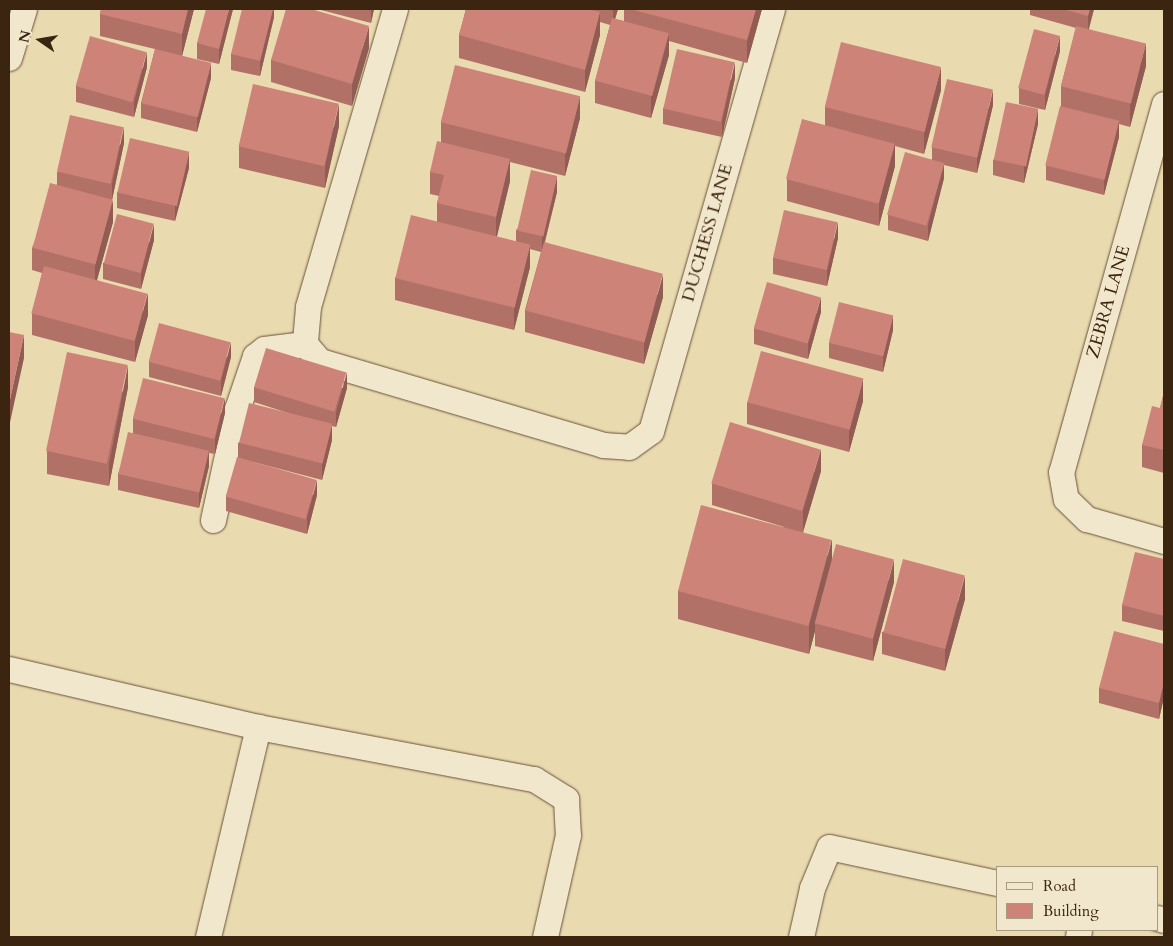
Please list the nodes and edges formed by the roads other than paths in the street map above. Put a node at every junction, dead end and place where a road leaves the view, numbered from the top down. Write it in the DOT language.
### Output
graph roads {
  1 [pos="24,9"];
  2 [pos="395,9"];
  3 [pos="772,9"];
  4 [pos="9,58"];
  5 [pos="1164,110"];
  6 [pos="305,344"];
  7 [pos="213,520"];
  8 [pos="1164,541"];
  9 [pos="9,669"];
  10 [pos="258,727"];
  11 [pos="996,883"];
  12 [pos="208,937"];
  13 [pos="545,937"];
  14 [pos="801,937"];
  1 -- 4 [label="street"];
  2 -- 6 [label="street"];
  3 -- 6 [label="street, DUCHESS LANE"];
  5 -- 8 [label="street, ZEBRA LANE"];
  6 -- 7 [label="street"];
  9 -- 10 [label="street"];
  10 -- 12 [label="street"];
  10 -- 13 [label="street"];
  11 -- 14 [label="street"];
}
